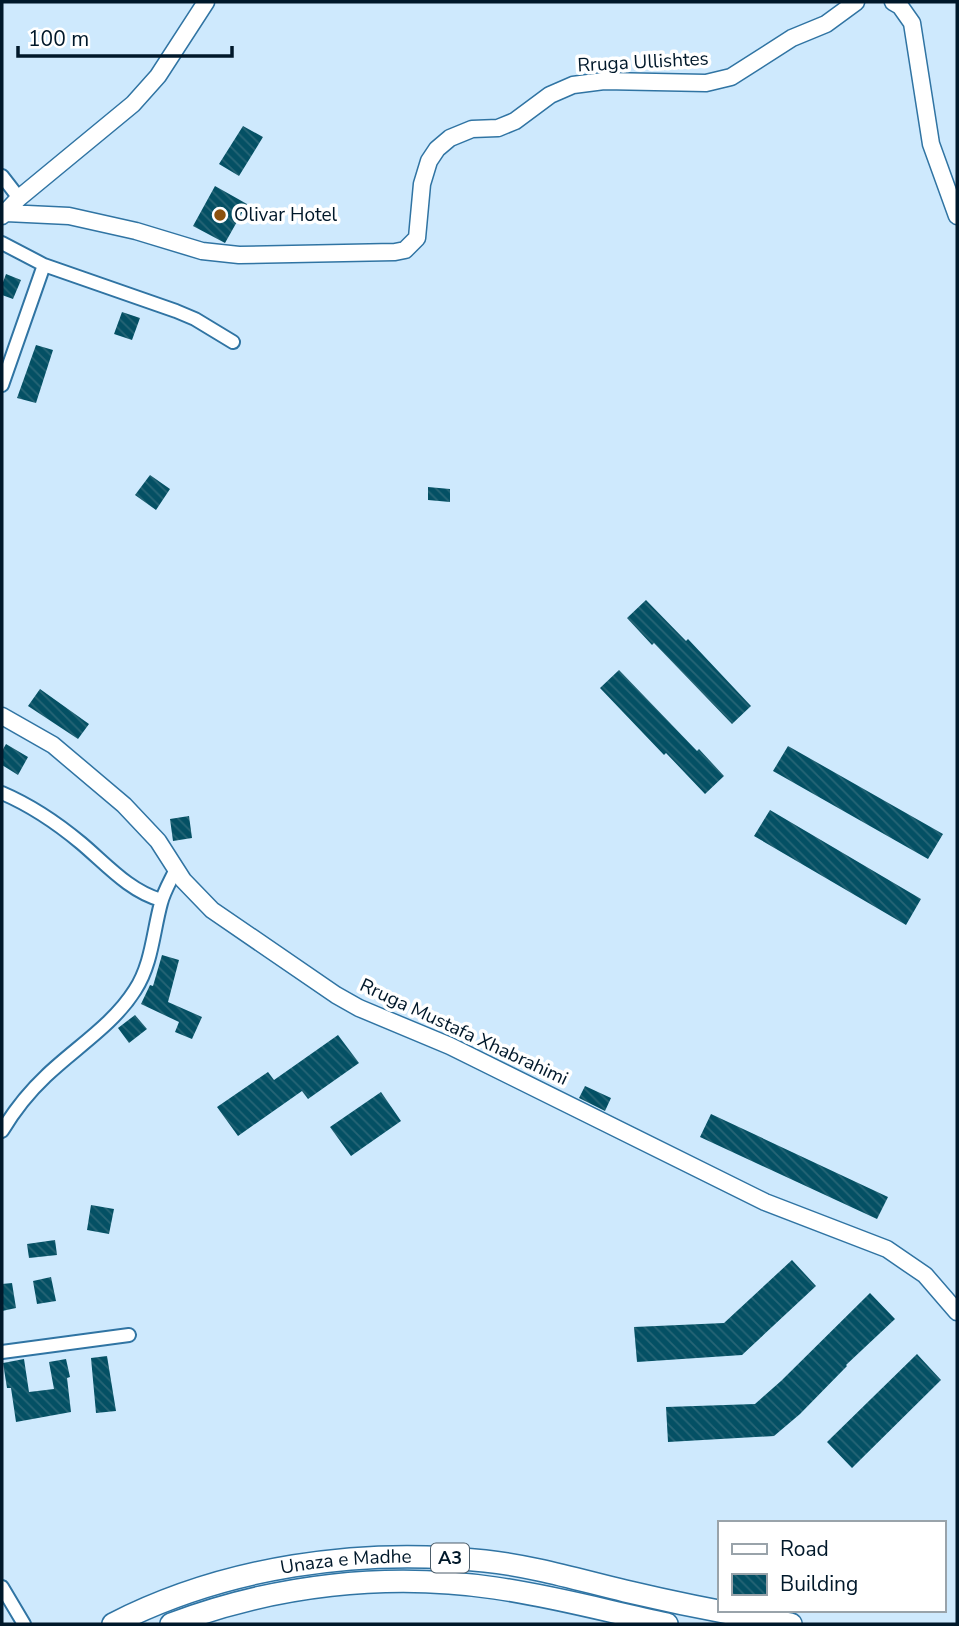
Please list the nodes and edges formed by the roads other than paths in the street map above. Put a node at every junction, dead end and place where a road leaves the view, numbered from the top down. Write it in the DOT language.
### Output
graph roads {
  1 [pos="206,2"];
  2 [pos="856,2"];
  3 [pos="893,2"];
  4 [pos="2,176"];
  5 [pos="19,198"];
  6 [pos="4,214"];
  7 [pos="957,216"];
  8 [pos="2,243"];
  9 [pos="44,265"];
  10 [pos="233,342"];
  11 [pos="2,385"];
  12 [pos="2,716"];
  13 [pos="2,793"];
  14 [pos="176,869"];
  15 [pos="161,900"];
  16 [pos="2,1130"];
  17 [pos="957,1312"];
  18 [pos="129,1335"];
  19 [pos="2,1352"];
  20 [pos="2,1587"];
  21 [pos="718,1611"];
  22 [pos="726,1612"];
  23 [pos="24,1624"];
  24 [pos="113,1624"];
  25 [pos="171,1624"];
  26 [pos="667,1624"];
  27 [pos="791,1624"];
  1 -- 5 [label="street"];
  2 -- 6 [label="street, Rruga Ullishtes"];
  3 -- 7 [label="street"];
  4 -- 5 [label="street"];
  5 -- 6 [label="street"];
  8 -- 9 [label="street"];
  9 -- 10 [label="street"];
  9 -- 11 [label="street"];
  12 -- 14 [label="street, Rruga Mustafa Xhabrahimi"];
  13 -- 15 [label="street"];
  14 -- 15 [label="street"];
  14 -- 17 [label="street, Rruga Mustafa Xhabrahimi"];
  15 -- 16 [label="street"];
  18 -- 19 [label="street"];
  20 -- 23 [label="street"];
  21 -- 24 [label="highway, Unaza e Madhe / A3"];
  22 -- 27 [label="highway, Unaza e Madhe / A3"];
  25 -- 26 [label="highway, Unaza e Madhe / A3"];
}
